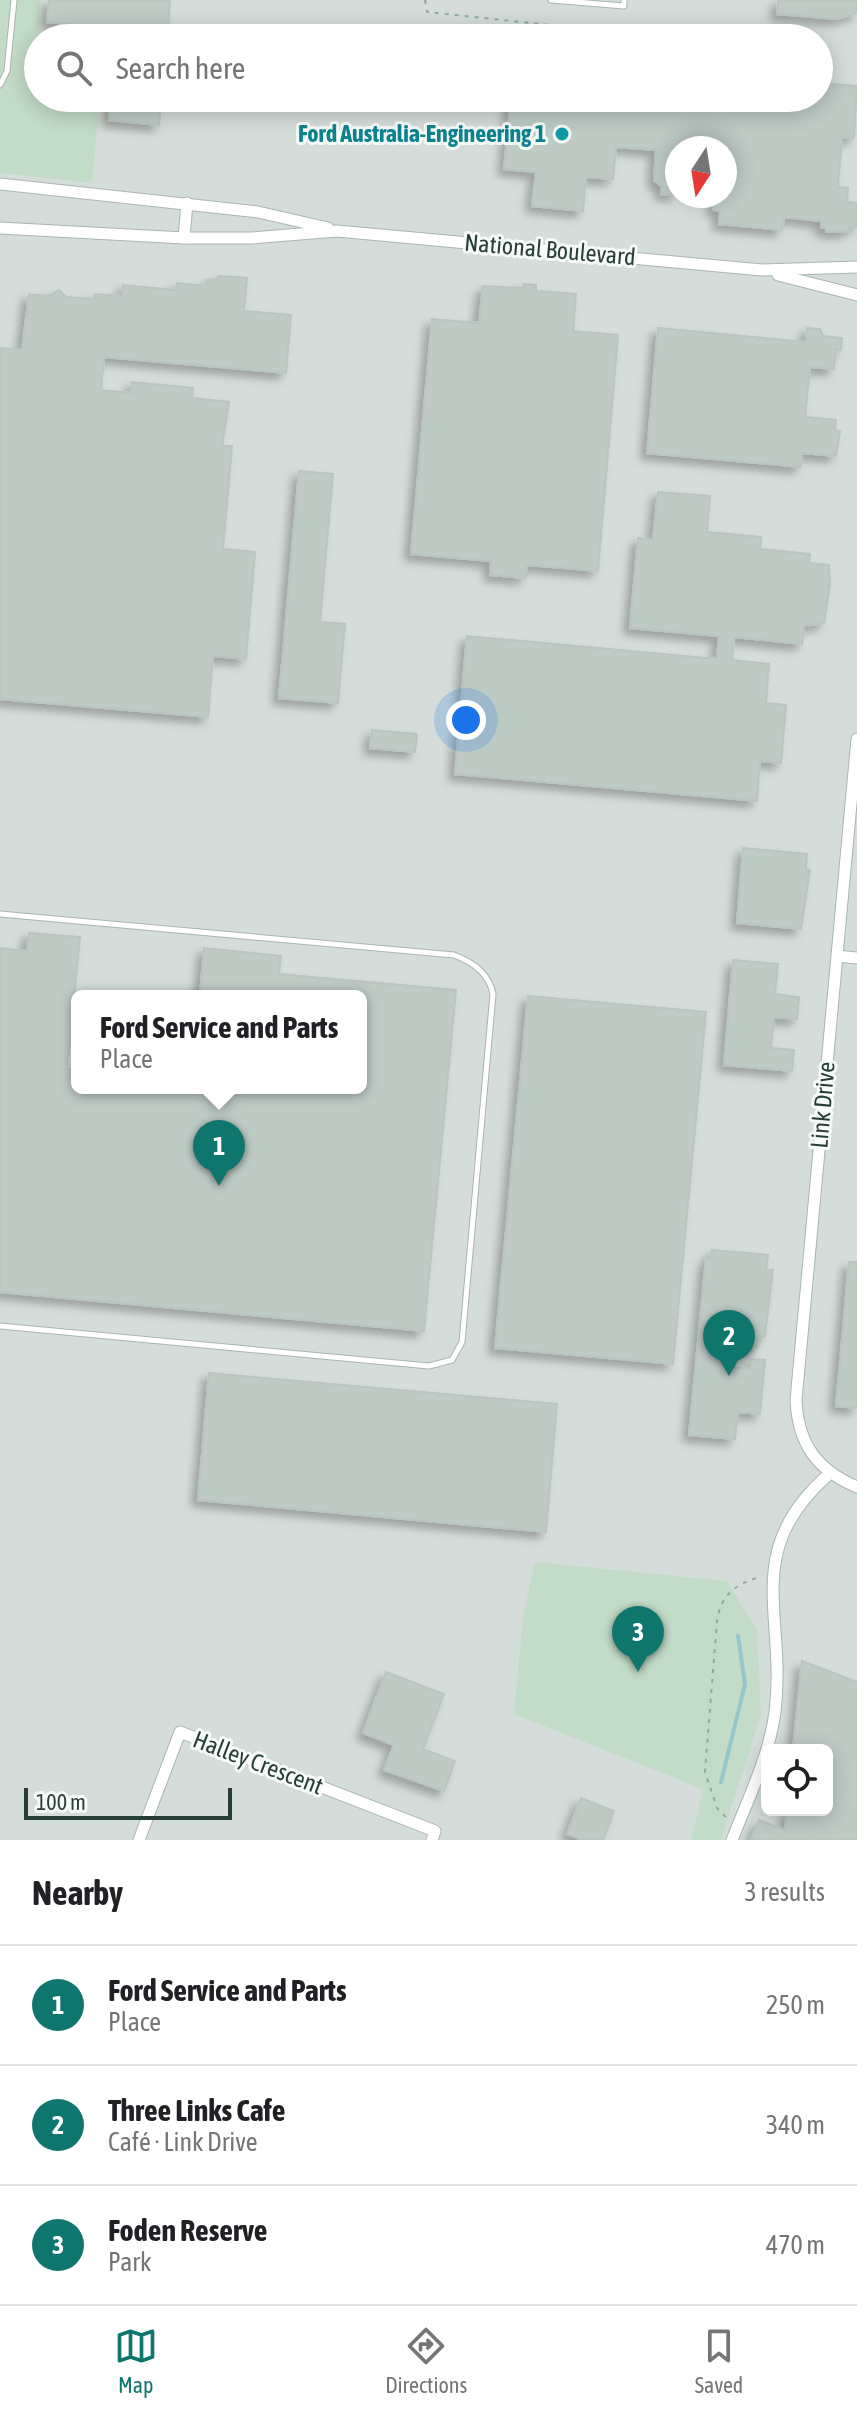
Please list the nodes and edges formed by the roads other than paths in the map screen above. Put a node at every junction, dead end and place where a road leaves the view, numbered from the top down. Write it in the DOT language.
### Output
graph roads {
  1 [pos="14,0"];
  2 [pos="551,0"];
  3 [pos="624,0"];
  4 [pos="0,85"];
  5 [pos="0,184"];
  6 [pos="187,203"];
  7 [pos="0,228"];
  8 [pos="337,231"];
  9 [pos="184,238"];
  10 [pos="857,267"];
  11 [pos="762,270"];
  12 [pos="857,295"];
  13 [pos="857,739"];
  14 [pos="0,914"];
  15 [pos="837,956"];
  16 [pos="857,958"];
  17 [pos="0,1326"];
  18 [pos="829,1474"];
  19 [pos="857,1487"];
  20 [pos="139,1840"];
  21 [pos="432,1840"];
  22 [pos="732,1840"];
  1 -- 4 [label="lane"];
  2 -- 3 [label="lane"];
  5 -- 6 [label="street, National Boulevard"];
  6 -- 8 [label="street, National Boulevard"];
  6 -- 9 [label="street"];
  7 -- 9 [label="street, National Boulevard"];
  8 -- 9 [label="street, National Boulevard"];
  8 -- 11 [label="street, National Boulevard"];
  10 -- 11 [label="street, National Boulevard"];
  11 -- 12 [label="street, National Boulevard"];
  13 -- 15 [label="street, Link Drive"];
  14 -- 17 [label="lane"];
  15 -- 16 [label="street"];
  15 -- 18 [label="street, Link Drive"];
  18 -- 19 [label="street"];
  18 -- 22 [label="street"];
  20 -- 21 [label="street, Halley Crescent"];
}
